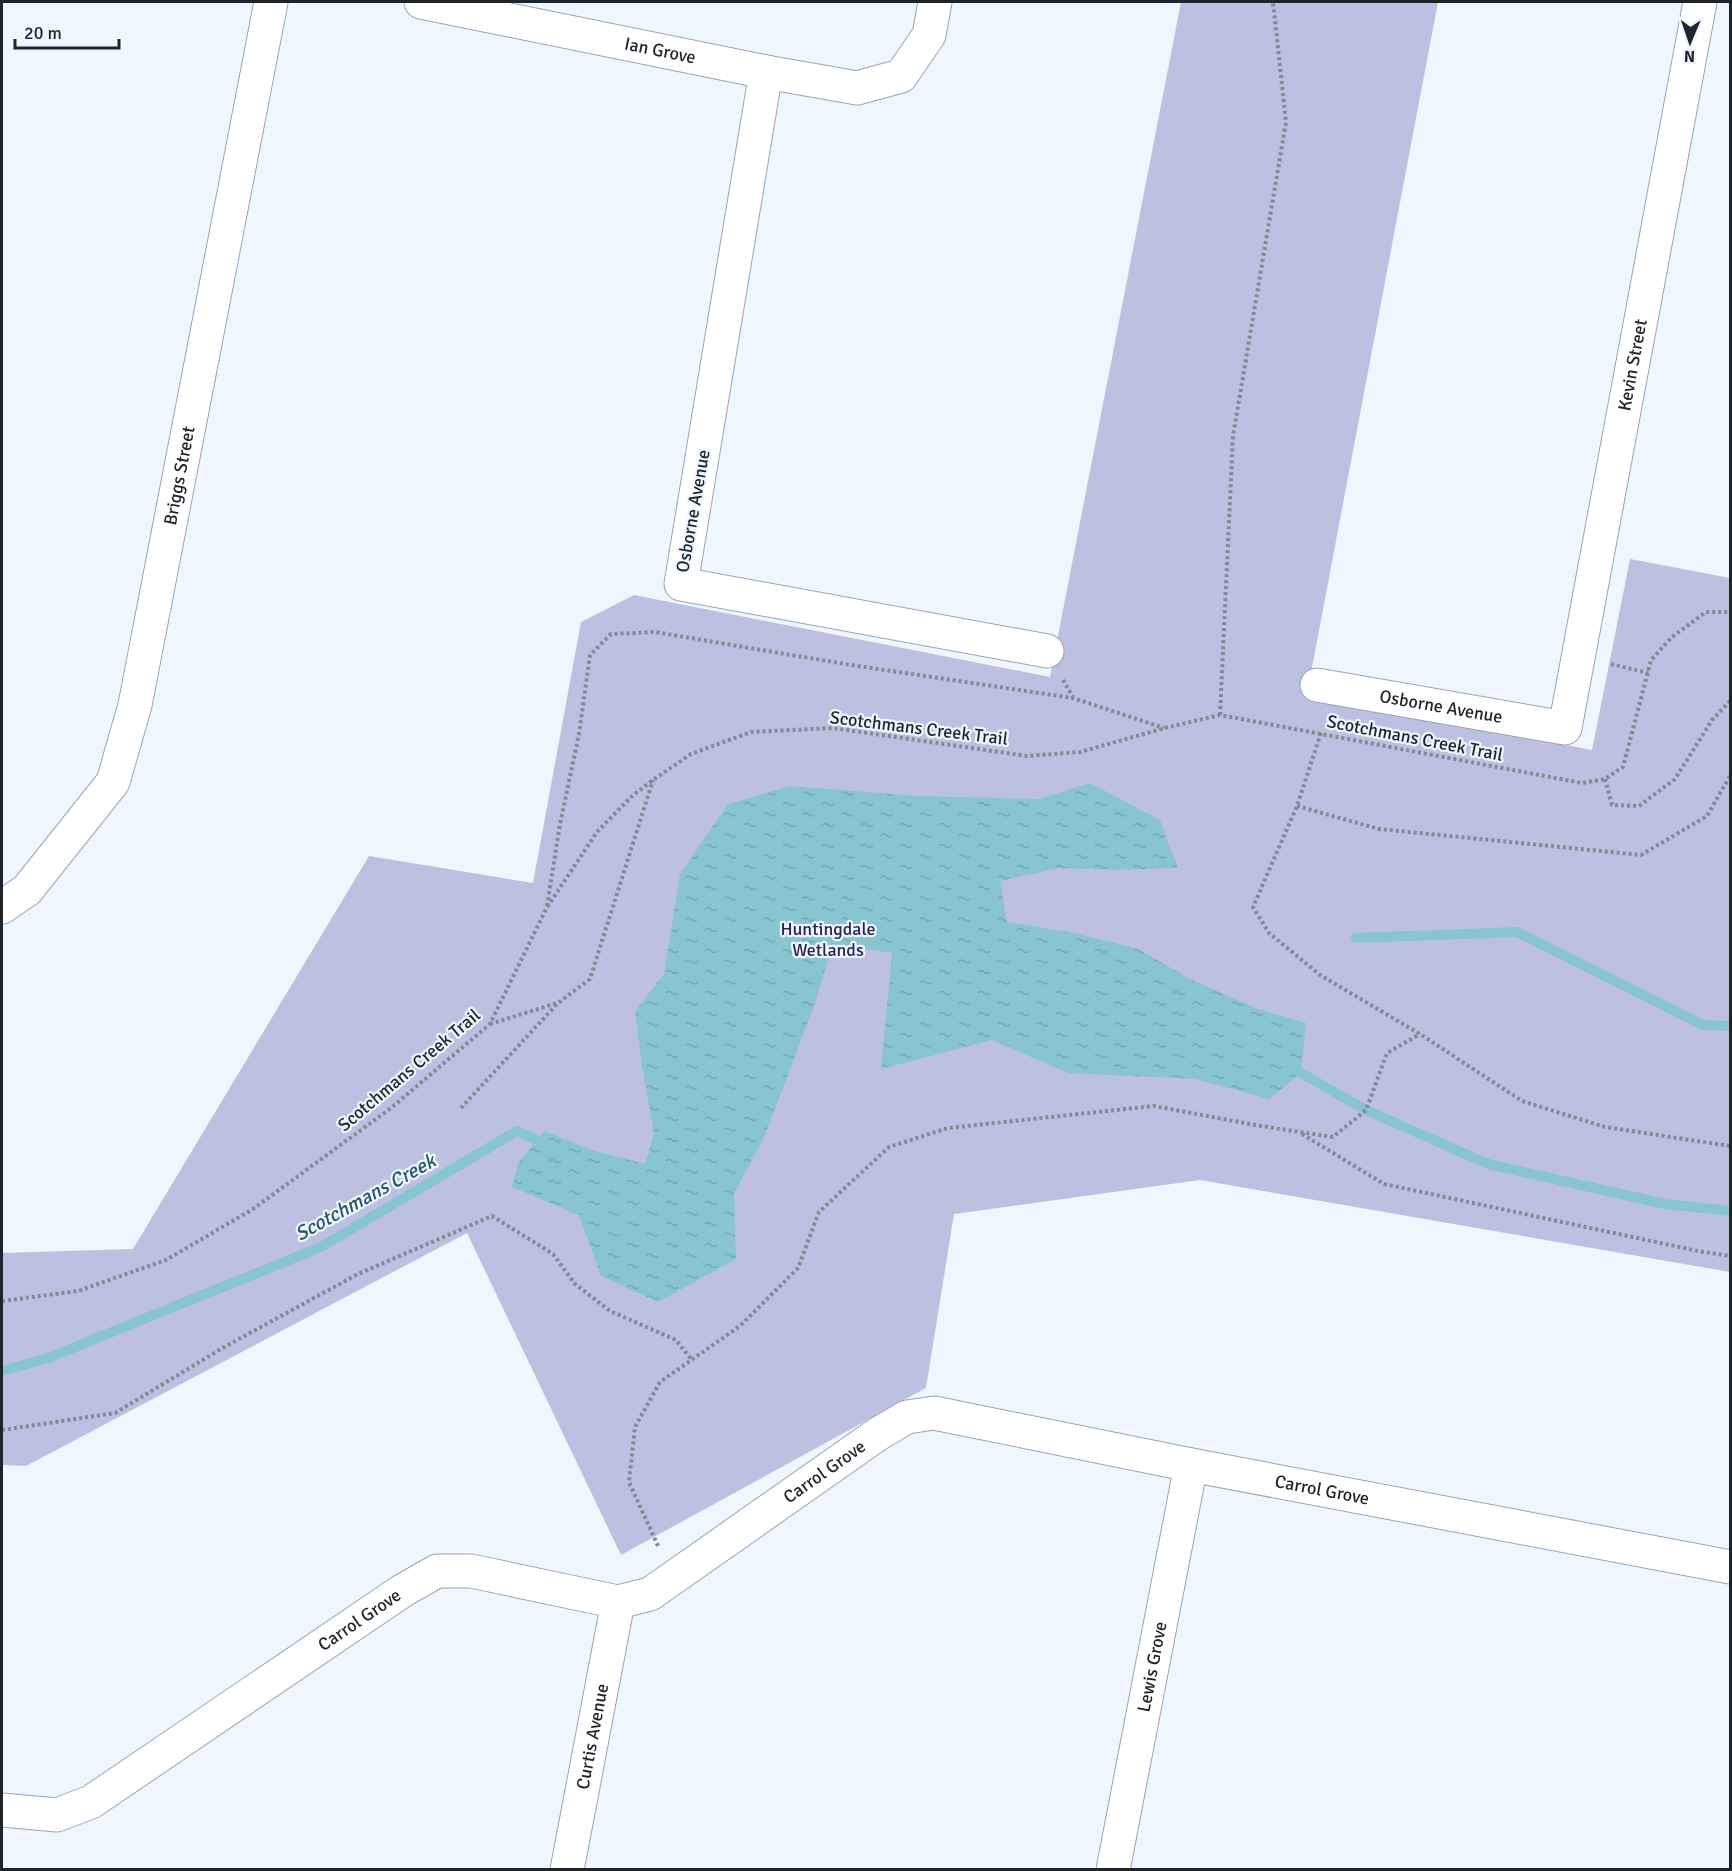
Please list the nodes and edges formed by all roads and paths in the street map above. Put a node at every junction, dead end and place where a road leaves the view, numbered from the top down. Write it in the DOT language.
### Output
graph roads {
  1 [pos="271,2"];
  2 [pos="421,2"];
  3 [pos="935,2"];
  4 [pos="1273,2"];
  5 [pos="1700,2"];
  6 [pos="766,72"];
  7 [pos="1731,612"];
  8 [pos="1047,651"];
  9 [pos="1317,685"];
  10 [pos="1731,701"];
  11 [pos="1220,715"];
  12 [pos="1165,728"];
  13 [pos="1565,728"];
  14 [pos="1321,733"];
  15 [pos="1731,777"];
  16 [pos="1605,779"];
  17 [pos="653,780"];
  18 [pos="1297,806"];
  19 [pos="2,907"];
  20 [pos="546,909"];
  21 [pos="558,1003"];
  22 [pos="490,1024"];
  23 [pos="1420,1034"];
  24 [pos="461,1107"];
  25 [pos="1299,1132"];
  26 [pos="1731,1146"];
  27 [pos="1731,1256"];
  28 [pos="2,1301"];
  29 [pos="692,1360"];
  30 [pos="2,1430"];
  31 [pos="1191,1465"];
  32 [pos="1731,1568"];
  33 [pos="679,1576"];
  34 [pos="618,1602"];
  35 [pos="2,1810"];
  36 [pos="567,1869"];
  37 [pos="1113,1869"];
  1 -- 19 [label="street, Briggs Street"];
  2 -- 6 [label="street, Ian Grove"];
  3 -- 6 [label="street, Ian Grove"];
  4 -- 11 [label="path"];
  5 -- 13 [label="street, Kevin Street"];
  6 -- 8 [label="street, Osborne Avenue"];
  7 -- 16 [label="path"];
  9 -- 13 [label="street, Osborne Avenue"];
  10 -- 16 [label="path"];
  11 -- 12 [label="path, Scotchmans Creek Trail"];
  11 -- 14 [label="path, Scotchmans Creek Trail"];
  12 -- 17 [label="path, Scotchmans Creek Trail"];
  12 -- 20 [label="path"];
  14 -- 16 [label="path, Scotchmans Creek Trail"];
  14 -- 18 [label="path"];
  15 -- 18 [label="path"];
  17 -- 20 [label="path, Scotchmans Creek Trail"];
  17 -- 21 [label="path"];
  18 -- 23 [label="path"];
  20 -- 22 [label="path, Scotchmans Creek Trail"];
  21 -- 22 [label="path"];
  21 -- 24 [label="path"];
  22 -- 28 [label="path, Scotchmans Creek Trail"];
  23 -- 25 [label="path"];
  23 -- 26 [label="path"];
  25 -- 27 [label="path"];
  25 -- 29 [label="path"];
  29 -- 30 [label="path"];
  29 -- 33 [label="path"];
  31 -- 32 [label="street, Carrol Grove"];
  31 -- 33 [label="street, Carrol Grove"];
  31 -- 37 [label="street, Lewis Grove"];
  33 -- 34 [label="street, Carrol Grove"];
  34 -- 35 [label="street, Carrol Grove"];
  34 -- 36 [label="street, Curtis Avenue"];
}
